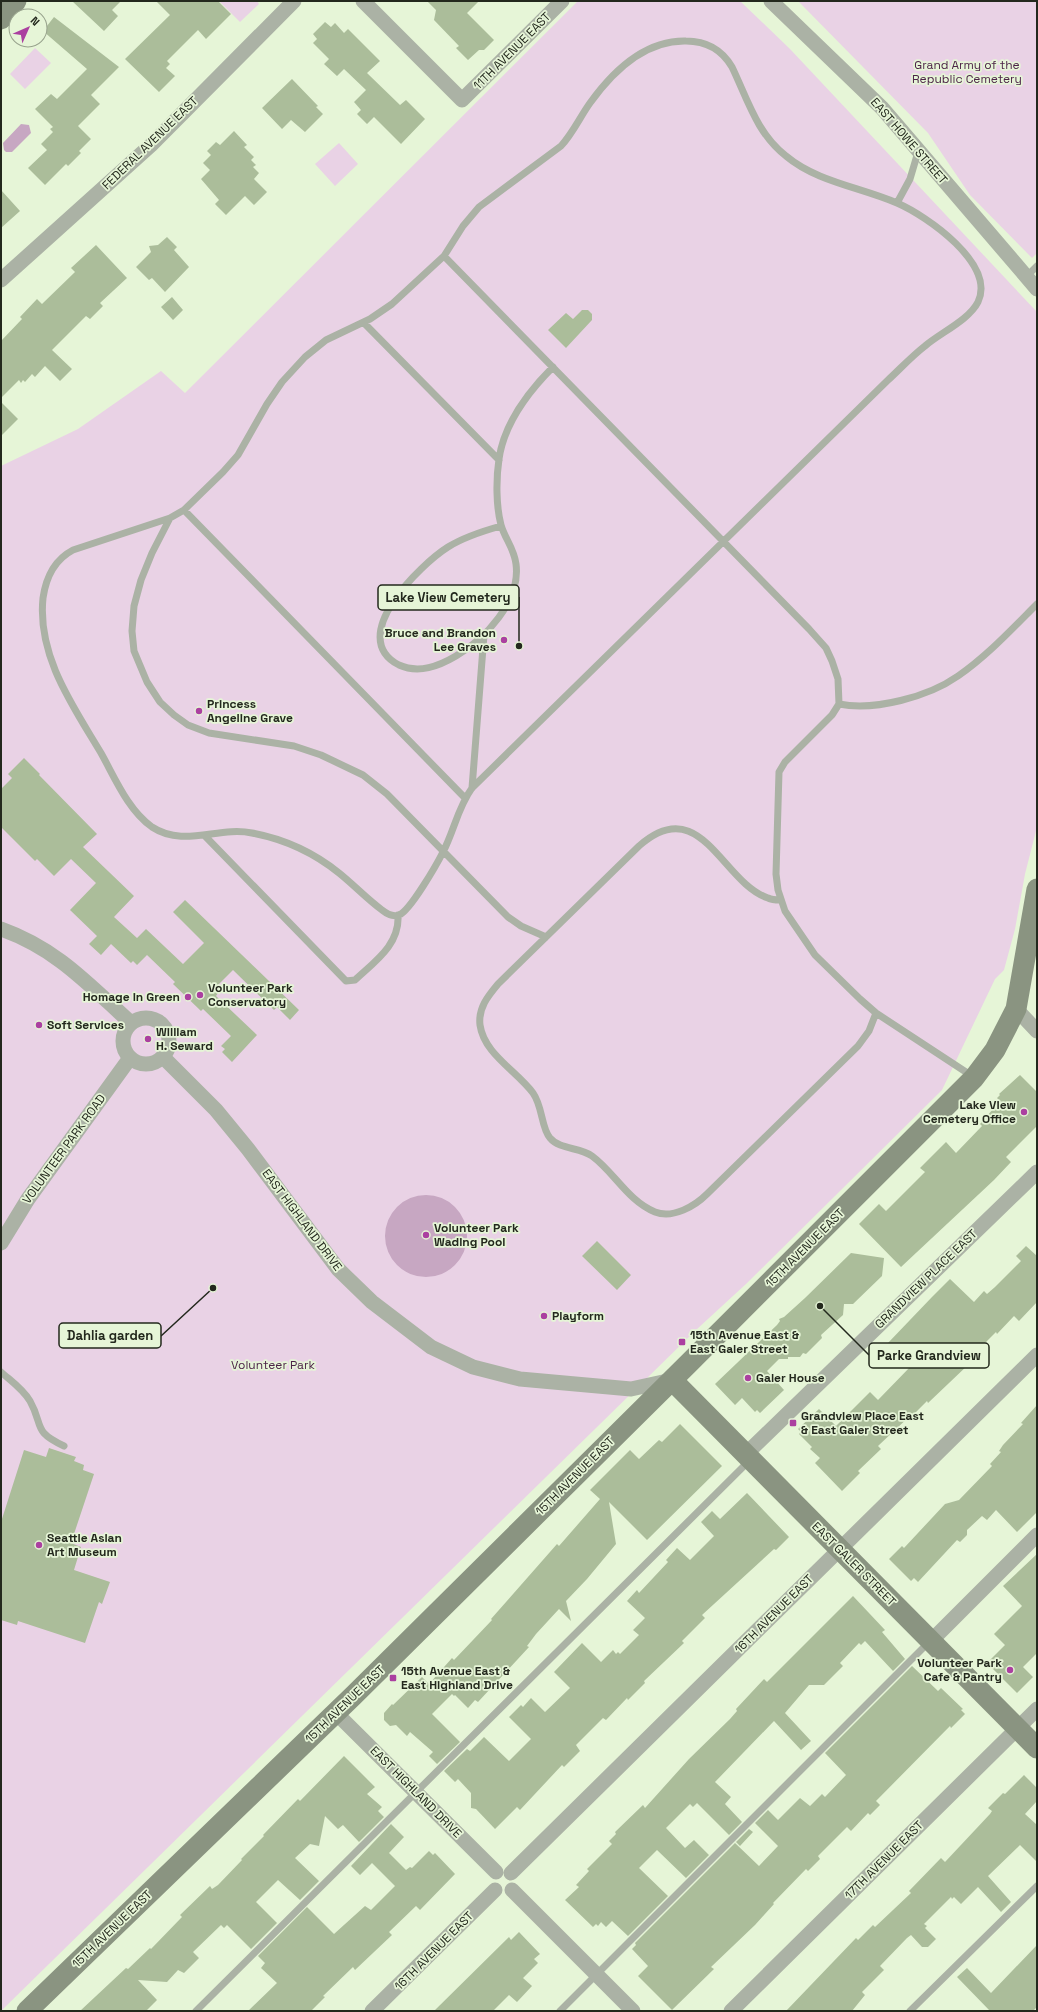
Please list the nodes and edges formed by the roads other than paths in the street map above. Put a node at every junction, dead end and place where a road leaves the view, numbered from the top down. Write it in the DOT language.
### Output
graph roads {
  1 [pos="16,1"];
  2 [pos="294,1"];
  3 [pos="363,1"];
  4 [pos="562,1"];
  5 [pos="772,1"];
  6 [pos="1,19"];
  7 [pos="918,151"];
  8 [pos="897,203"];
  9 [pos="444,256"];
  10 [pos="1037,266"];
  11 [pos="1026,277"];
  12 [pos="1,280"];
  13 [pos="1037,289"];
  14 [pos="364,323"];
  15 [pos="553,367"];
  16 [pos="498,460"];
  17 [pos="184,510"];
  18 [pos="170,518"];
  19 [pos="502,526"];
  20 [pos="724,541"];
  21 [pos="1037,604"];
  22 [pos="484,635"];
  23 [pos="839,704"];
  24 [pos="472,788"];
  25 [pos="465,798"];
  26 [pos="205,836"];
  27 [pos="443,852"];
  28 [pos="1037,889"];
  29 [pos="780,900"];
  30 [pos="398,915"];
  31 [pos="1,929"];
  32 [pos="546,937"];
  33 [pos="1016,1009"];
  34 [pos="876,1013"];
  35 [pos="131,1023"];
  36 [pos="1037,1031"];
  37 [pos="163,1057"];
  38 [pos="130,1058"];
  39 [pos="974,1078"];
  40 [pos="1037,1172"];
  41 [pos="1,1242"];
  42 [pos="1037,1355"];
  43 [pos="1,1372"];
  44 [pos="672,1380"];
  45 [pos="64,1446"];
  46 [pos="749,1457"];
  47 [pos="1037,1535"];
  48 [pos="839,1549"];
  49 [pos="931,1641"];
  50 [pos="1037,1709"];
  51 [pos="336,1713"];
  52 [pos="1017,1728"];
  53 [pos="1037,1748"];
  54 [pos="417,1793"];
  55 [pos="496,1872"];
  56 [pos="511,1873"];
  57 [pos="1037,1886"];
  58 [pos="495,1890"];
  59 [pos="512,1890"];
  60 [pos="597,1975"];
  61 [pos="27,2011"];
  62 [pos="196,2011"];
  63 [pos="372,2011"];
  64 [pos="560,2011"];
  65 [pos="632,2011"];
  66 [pos="732,2011"];
  67 [pos="910,2011"];
  1 -- 6 [label="street"];
  2 -- 12 [label="street, FEDERAL AVENUE EAST"];
  3 -- 4 [label="street, 11TH AVENUE EAST"];
  5 -- 7 [label="street, EAST HOWE STREET"];
  7 -- 8 [label="lane"];
  7 -- 11 [label="street, EAST HOWE STREET"];
  8 -- 9 [label="lane"];
  8 -- 20 [label="lane"];
  9 -- 14 [label="lane"];
  9 -- 15 [label="lane"];
  10 -- 11 [label="lane"];
  11 -- 13 [label="street, EAST HOWE STREET"];
  14 -- 16 [label="lane"];
  14 -- 17 [label="lane"];
  15 -- 16 [label="lane"];
  15 -- 20 [label="lane"];
  16 -- 19 [label="lane"];
  17 -- 18 [label="lane"];
  17 -- 25 [label="lane"];
  18 -- 26 [label="lane"];
  18 -- 27 [label="lane"];
  19 -- 22 [label="lane"];
  19 -- 22 [label="lane"];
  20 -- 23 [label="lane"];
  20 -- 24 [label="lane"];
  21 -- 23 [label="lane"];
  22 -- 24 [label="lane"];
  23 -- 29 [label="lane"];
  24 -- 25 [label="lane"];
  25 -- 27 [label="lane"];
  26 -- 30 [label="lane"];
  26 -- 30 [label="lane"];
  27 -- 30 [label="lane"];
  27 -- 32 [label="lane"];
  28 -- 33 [label="street, 15TH AVENUE EAST"];
  29 -- 32 [label="lane"];
  29 -- 34 [label="lane"];
  31 -- 35 [label="street"];
  32 -- 34 [label="lane"];
  33 -- 36 [label="street"];
  33 -- 39 [label="street, 15TH AVENUE EAST"];
  34 -- 39 [label="lane"];
  35 -- 37 [label="street"];
  35 -- 38 [label="street"];
  37 -- 38 [label="street"];
  37 -- 44 [label="street, EAST HIGHLAND DRIVE"];
  38 -- 41 [label="street, VOLUNTEER PARK ROAD"];
  39 -- 44 [label="street, 15TH AVENUE EAST"];
  40 -- 46 [label="street, GRANDVIEW PLACE EAST"];
  42 -- 48 [label="street, 16TH AVENUE EAST"];
  43 -- 45 [label="lane"];
  44 -- 46 [label="street, EAST GALER STREET"];
  44 -- 51 [label="street, 15TH AVENUE EAST"];
  46 -- 48 [label="street, EAST GALER STREET"];
  46 -- 54 [label="lane"];
  47 -- 49 [label="street"];
  48 -- 49 [label="street, EAST GALER STREET"];
  48 -- 56 [label="street, 16TH AVENUE EAST"];
  49 -- 52 [label="street, EAST GALER STREET"];
  49 -- 60 [label="lane"];
  50 -- 52 [label="street, 17TH AVENUE EAST"];
  51 -- 54 [label="street, EAST HIGHLAND DRIVE"];
  51 -- 61 [label="street, 15TH AVENUE EAST"];
  52 -- 53 [label="street, EAST GALER STREET"];
  52 -- 66 [label="street, 17TH AVENUE EAST"];
  54 -- 55 [label="street, EAST HIGHLAND DRIVE"];
  54 -- 62 [label="lane"];
  55 -- 56 [label="street"];
  55 -- 58 [label="street"];
  56 -- 59 [label="street"];
  57 -- 67 [label="lane"];
  58 -- 59 [label="street"];
  58 -- 63 [label="street, 16TH AVENUE EAST"];
  59 -- 60 [label="street"];
  60 -- 64 [label="lane"];
  60 -- 65 [label="street"];
}
